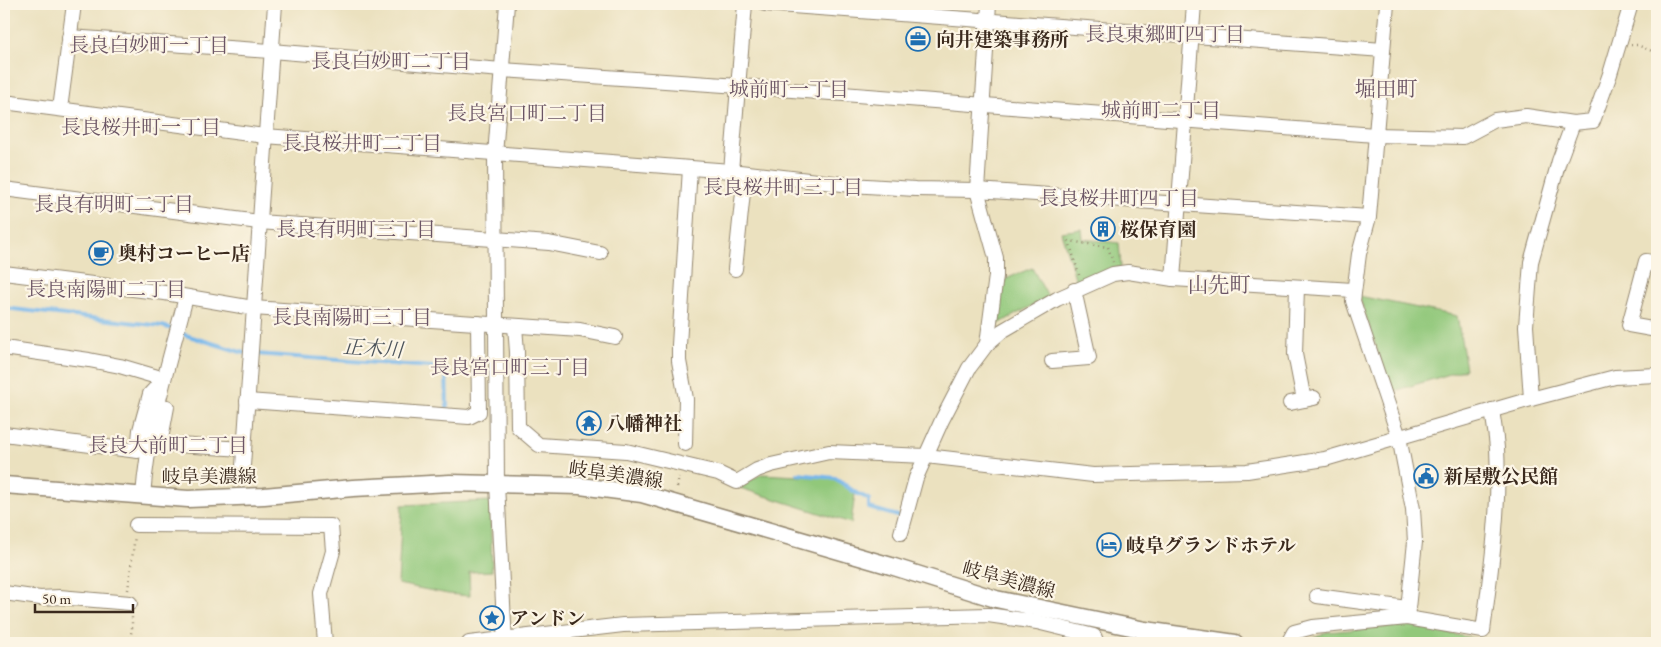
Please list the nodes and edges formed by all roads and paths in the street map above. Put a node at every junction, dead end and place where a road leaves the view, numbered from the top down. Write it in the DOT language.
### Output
graph roads {
  1 [pos="74,4"];
  2 [pos="275,4"];
  3 [pos="507,4"];
  4 [pos="745,4"];
  5 [pos="765,4"];
  6 [pos="989,4"];
  7 [pos="1194,4"];
  8 [pos="1387,4"];
  9 [pos="1631,4"];
  10 [pos="988,21"];
  11 [pos="1191,36"];
  12 [pos="69,37"];
  13 [pos="1618,49"];
  14 [pos="1383,50"];
  15 [pos="271,51"];
  16 [pos="1657,52"];
  17 [pos="502,70"];
  18 [pos="739,86"];
  19 [pos="4,102"];
  20 [pos="982,104"];
  21 [pos="60,109"];
  22 [pos="1185,120"];
  23 [pos="1573,123"];
  24 [pos="1375,135"];
  25 [pos="265,136"];
  26 [pos="495,154"];
  27 [pos="690,168"];
  28 [pos="738,172"];
  29 [pos="4,189"];
  30 [pos="977,190"];
  31 [pos="1179,204"];
  32 [pos="1369,217"];
  33 [pos="259,222"];
  34 [pos="496,240"];
  35 [pos="600,253"];
  36 [pos="1657,262"];
  37 [pos="1114,266"];
  38 [pos="735,269"];
  39 [pos="4,273"];
  40 [pos="1174,280"];
  41 [pos="1297,287"];
  42 [pos="1078,288"];
  43 [pos="1353,290"];
  44 [pos="186,297"];
  45 [pos="253,308"];
  46 [pos="478,323"];
  47 [pos="496,325"];
  48 [pos="515,326"];
  49 [pos="1657,330"];
  50 [pos="615,337"];
  51 [pos="987,344"];
  52 [pos="4,348"];
  53 [pos="1052,361"];
  54 [pos="1657,375"];
  55 [pos="164,379"];
  56 [pos="160,395"];
  57 [pos="1531,399"];
  58 [pos="247,401"];
  59 [pos="1290,403"];
  60 [pos="1492,410"];
  61 [pos="4,434"];
  62 [pos="1399,436"];
  63 [pos="685,444"];
  64 [pos="244,449"];
  65 [pos="926,456"];
  66 [pos="243,466"];
  67 [pos="497,484"];
  68 [pos="4,485"];
  69 [pos="144,496"];
  70 [pos="136,526"];
  71 [pos="901,533"];
  72 [pos="4,592"];
  73 [pos="1317,596"];
  74 [pos="130,603"];
  75 [pos="1407,613"];
  76 [pos="1143,637"];
  77 [pos="505,641"];
  78 [pos="129,643"];
  79 [pos="325,643"];
  80 [pos="470,643"];
  81 [pos="1097,643"];
  82 [pos="1235,643"];
  83 [pos="1288,643"];
  1 -- 12 [label="street"];
  2 -- 15 [label="street"];
  3 -- 17 [label="street"];
  4 -- 18 [label="street"];
  5 -- 10 [label="street"];
  6 -- 10 [label="street"];
  7 -- 11 [label="street"];
  8 -- 14 [label="street"];
  9 -- 13 [label="street"];
  10 -- 11 [label="street"];
  10 -- 20 [label="street"];
  11 -- 14 [label="street"];
  11 -- 22 [label="street"];
  12 -- 15 [label="street"];
  12 -- 21 [label="street"];
  13 -- 16 [label="path"];
  13 -- 23 [label="street"];
  14 -- 24 [label="street"];
  15 -- 17 [label="street"];
  15 -- 25 [label="street"];
  17 -- 18 [label="street"];
  17 -- 26 [label="street"];
  18 -- 20 [label="street"];
  18 -- 28 [label="street"];
  19 -- 21 [label="street"];
  20 -- 22 [label="street"];
  20 -- 30 [label="street"];
  21 -- 25 [label="street"];
  22 -- 24 [label="street"];
  22 -- 31 [label="street"];
  23 -- 24 [label="street"];
  23 -- 57 [label="street"];
  24 -- 32 [label="street"];
  25 -- 26 [label="street"];
  25 -- 33 [label="street"];
  26 -- 27 [label="street"];
  26 -- 34 [label="street"];
  27 -- 28 [label="street"];
  27 -- 63 [label="street"];
  28 -- 30 [label="street"];
  28 -- 38 [label="street"];
  29 -- 33 [label="street"];
  30 -- 31 [label="street"];
  30 -- 51 [label="street"];
  31 -- 32 [label="street"];
  31 -- 40 [label="street"];
  32 -- 43 [label="street"];
  33 -- 34 [label="street"];
  33 -- 45 [label="street"];
  34 -- 35 [label="street"];
  34 -- 47 [label="street"];
  36 -- 49 [label="street"];
  37 -- 42 [label="path"];
  39 -- 44 [label="street"];
  40 -- 41 [label="street"];
  40 -- 42 [label="street"];
  41 -- 43 [label="street"];
  41 -- 59 [label="street"];
  42 -- 51 [label="street"];
  42 -- 53 [label="street"];
  43 -- 62 [label="street"];
  44 -- 45 [label="street"];
  44 -- 55 [label="street"];
  45 -- 46 [label="street"];
  45 -- 58 [label="street"];
  46 -- 47 [label="street"];
  46 -- 58 [label="street"];
  47 -- 48 [label="street"];
  47 -- 67 [label="street"];
  48 -- 50 [label="street"];
  48 -- 65 [label="street"];
  51 -- 65 [label="street"];
  52 -- 55 [label="street"];
  54 -- 57 [label="street"];
  55 -- 56 [label="street"];
  55 -- 61 [label="street"];
  56 -- 64 [label="street"];
  56 -- 69 [label="street"];
  57 -- 60 [label="street"];
  58 -- 64 [label="street"];
  60 -- 62 [label="street"];
  60 -- 75 [label="street"];
  62 -- 65 [label="street"];
  62 -- 75 [label="street"];
  64 -- 66 [label="street"];
  65 -- 71 [label="street"];
  67 -- 69 [label="main road, 岐阜美濃線"];
  67 -- 76 [label="main road, 岐阜美濃線"];
  67 -- 77 [label="street"];
  68 -- 69 [label="main road, 岐阜美濃線"];
  70 -- 74 [label="path"];
  70 -- 79 [label="street"];
  72 -- 74 [label="street"];
  73 -- 75 [label="street"];
  74 -- 78 [label="path"];
  75 -- 83 [label="street"];
  76 -- 82 [label="main road, 岐阜美濃線"];
  77 -- 80 [label="street"];
  77 -- 81 [label="street"];
}
